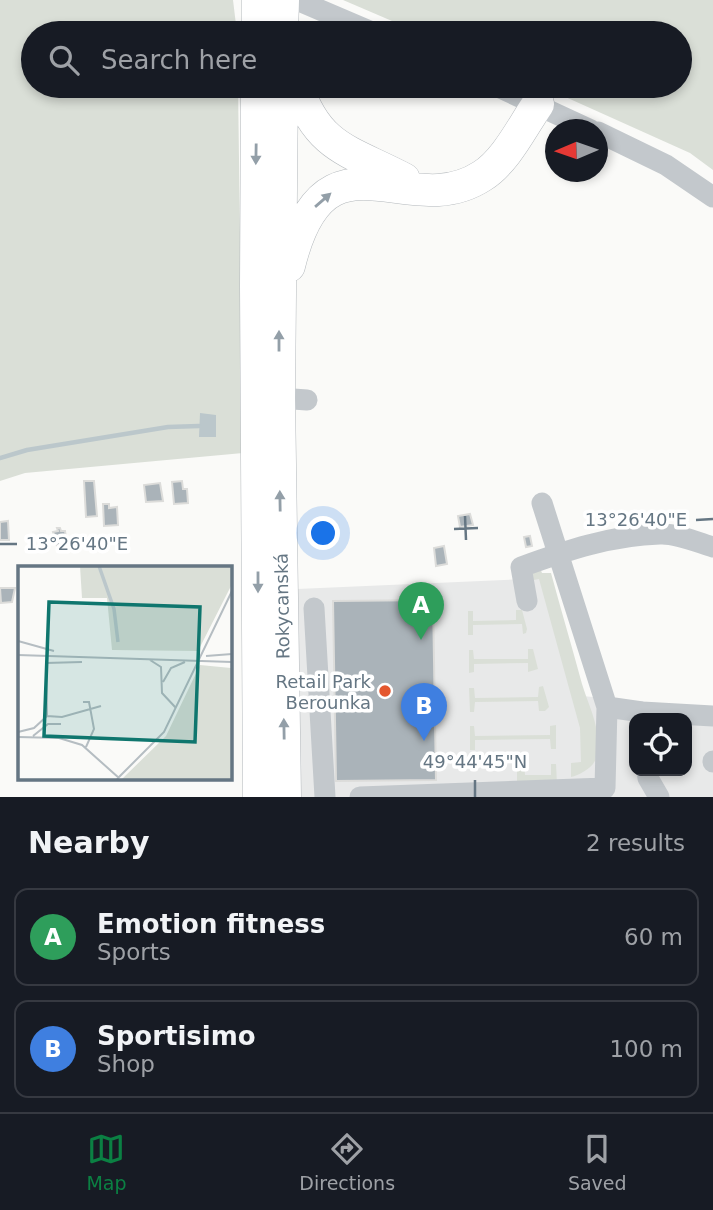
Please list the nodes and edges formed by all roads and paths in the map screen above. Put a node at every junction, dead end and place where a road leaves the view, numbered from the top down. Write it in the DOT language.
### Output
graph roads {
  1 [pos="276,17"];
  2 [pos="300,21"];
  3 [pos="257,98"];
  4 [pos="282,98"];
  5 [pos="301,98"];
  6 [pos="524,98"];
  7 [pos="538,104"];
  8 [pos="569,119"];
  9 [pos="608,137"];
  10 [pos="448,188"];
  11 [pos="713,197"];
  12 [pos="279,306"];
  13 [pos="259,462"];
  14 [pos="542,503"];
  15 [pos="713,547"];
  16 [pos="560,553"];
  17 [pos="527,601"];
  18 [pos="314,608"];
  19 [pos="607,707"];
  20 [pos="634,713"];
  21 [pos="692,716"];
  22 [pos="713,716"];
  23 [pos="259,760"];
  24 [pos="648,776"];
  25 [pos="610,792"];
  26 [pos="247,797"];
  27 [pos="259,797"];
  28 [pos="285,797"];
  29 [pos="325,797"];
  30 [pos="360,797"];
  31 [pos="659,797"];
  1 -- 2 [label="street"];
  3 -- 13 [label="highway, one-way"];
  4 -- 12 [label="highway"];
  5 -- 10 [label="highway"];
  6 -- 7 [label="street"];
  7 -- 8 [label="street"];
  7 -- 10 [label="highway"];
  9 -- 11 [label="street"];
  12 -- 10 [label="highway, one-way"];
  13 -- 12 [label="highway, one-way"];
  13 -- 23 [label="highway, Rokycanská, one-way"];
  28 -- 13 [label="highway, Rokycanská, one-way"];
  14 -- 16 [label="street"];
  15 -- 16 [label="street"];
  16 -- 17 [label="street"];
  16 -- 19 [label="street"];
  18 -- 29 [label="street"];
  19 -- 20 [label="street"];
  19 -- 25 [label="street"];
  21 -- 22 [label="street"];
  23 -- 26 [label="street"];
  23 -- 27 [label="highway, Rokycanská"];
  24 -- 31 [label="street"];
  25 -- 30 [label="street"];
}
